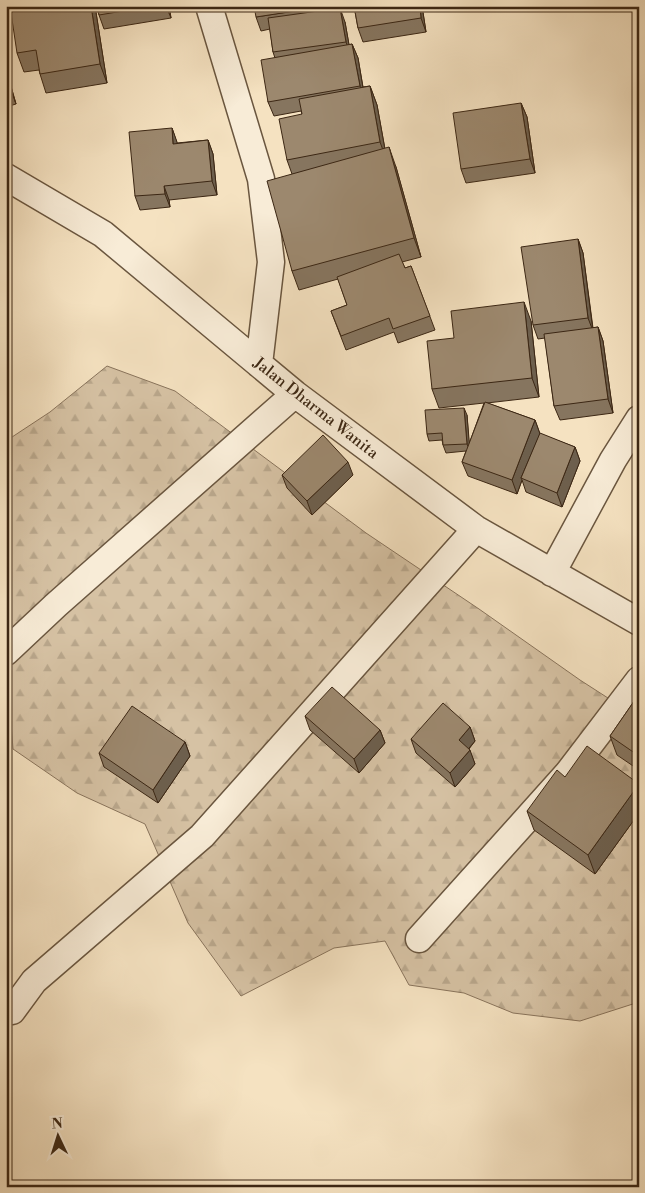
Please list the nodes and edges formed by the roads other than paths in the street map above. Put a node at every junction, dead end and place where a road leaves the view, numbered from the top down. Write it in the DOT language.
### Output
graph roads {
  1 [pos="209,6"];
  2 [pos="6,177"];
  3 [pos="259,364"];
  4 [pos="295,394"];
  5 [pos="639,418"];
  6 [pos="476,529"];
  7 [pos="552,573"];
  8 [pos="639,622"];
  9 [pos="6,652"];
  10 [pos="639,680"];
  11 [pos="419,939"];
  12 [pos="12,1011"];
  1 -- 3 [label="street"];
  2 -- 3 [label="street, Jalan Dharma Wanita"];
  3 -- 4 [label="street, Jalan Dharma Wanita"];
  4 -- 6 [label="street, Jalan Dharma Wanita"];
  4 -- 9 [label="street"];
  5 -- 7 [label="street"];
  6 -- 7 [label="street, Jalan Dharma Wanita"];
  6 -- 12 [label="street"];
  7 -- 8 [label="street, Jalan Dharma Wanita"];
  10 -- 11 [label="street"];
}
